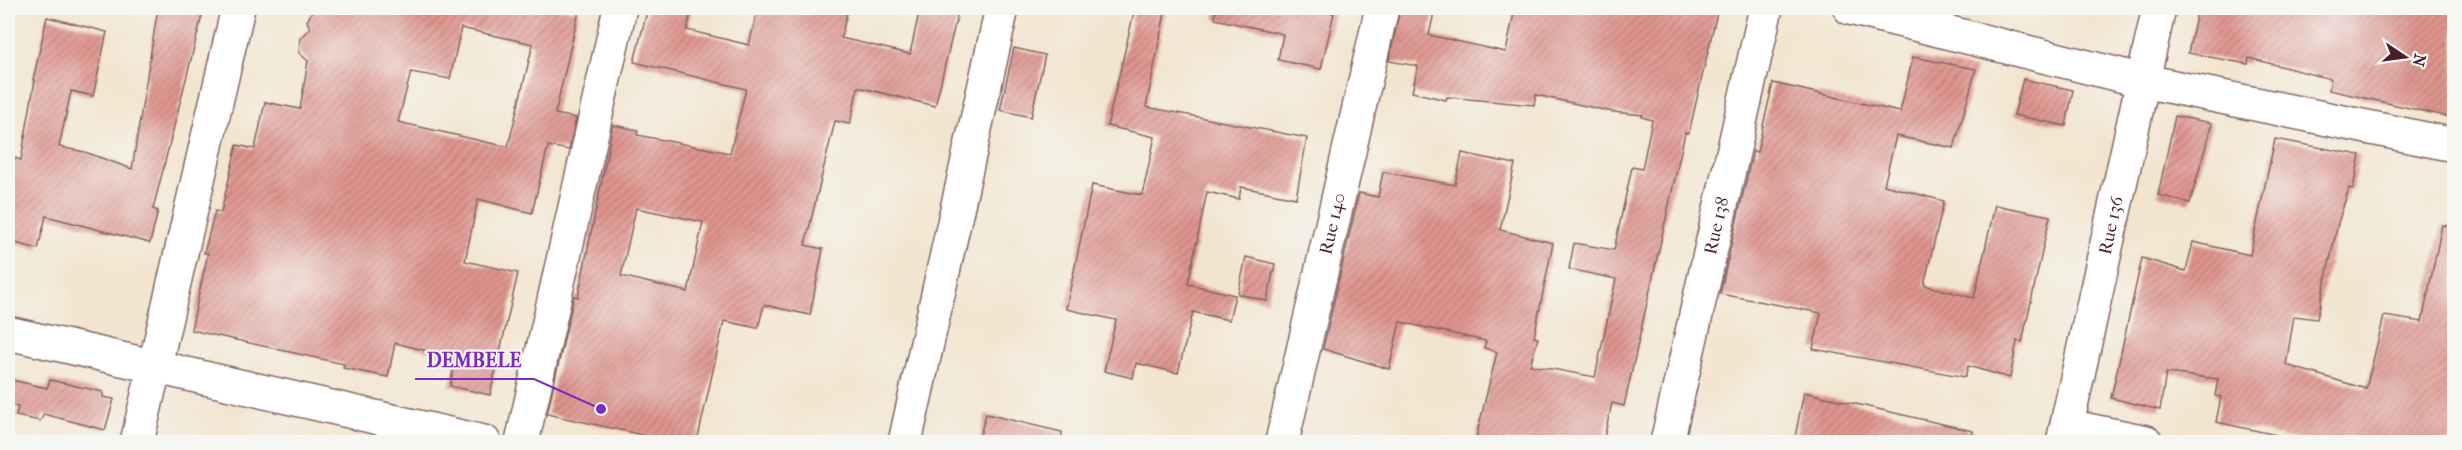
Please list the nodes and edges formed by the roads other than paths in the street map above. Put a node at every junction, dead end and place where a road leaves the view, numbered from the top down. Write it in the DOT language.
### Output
graph roads {
  1 [pos="238,8"];
  2 [pos="620,8"];
  3 [pos="1002,8"];
  4 [pos="1382,8"];
  5 [pos="1766,8"];
  6 [pos="1850,8"];
  7 [pos="2159,8"];
  8 [pos="2144,81"];
  9 [pos="2454,145"];
  10 [pos="8,333"];
  11 [pos="154,367"];
  12 [pos="2065,434"];
  13 [pos="137,442"];
  14 [pos="484,442"];
  15 [pos="522,442"];
  16 [pos="904,442"];
  17 [pos="1282,442"];
  18 [pos="1667,442"];
  19 [pos="2146,442"];
  1 -- 11 [label="street"];
  2 -- 15 [label="street"];
  3 -- 16 [label="street"];
  4 -- 17 [label="street, Rue 140"];
  5 -- 18 [label="street, Rue 138"];
  6 -- 8 [label="street"];
  7 -- 8 [label="street, Rue 136"];
  8 -- 9 [label="street"];
  8 -- 12 [label="street, Rue 136"];
  10 -- 11 [label="street"];
  11 -- 13 [label="street"];
  11 -- 14 [label="street"];
  12 -- 19 [label="street"];
}
